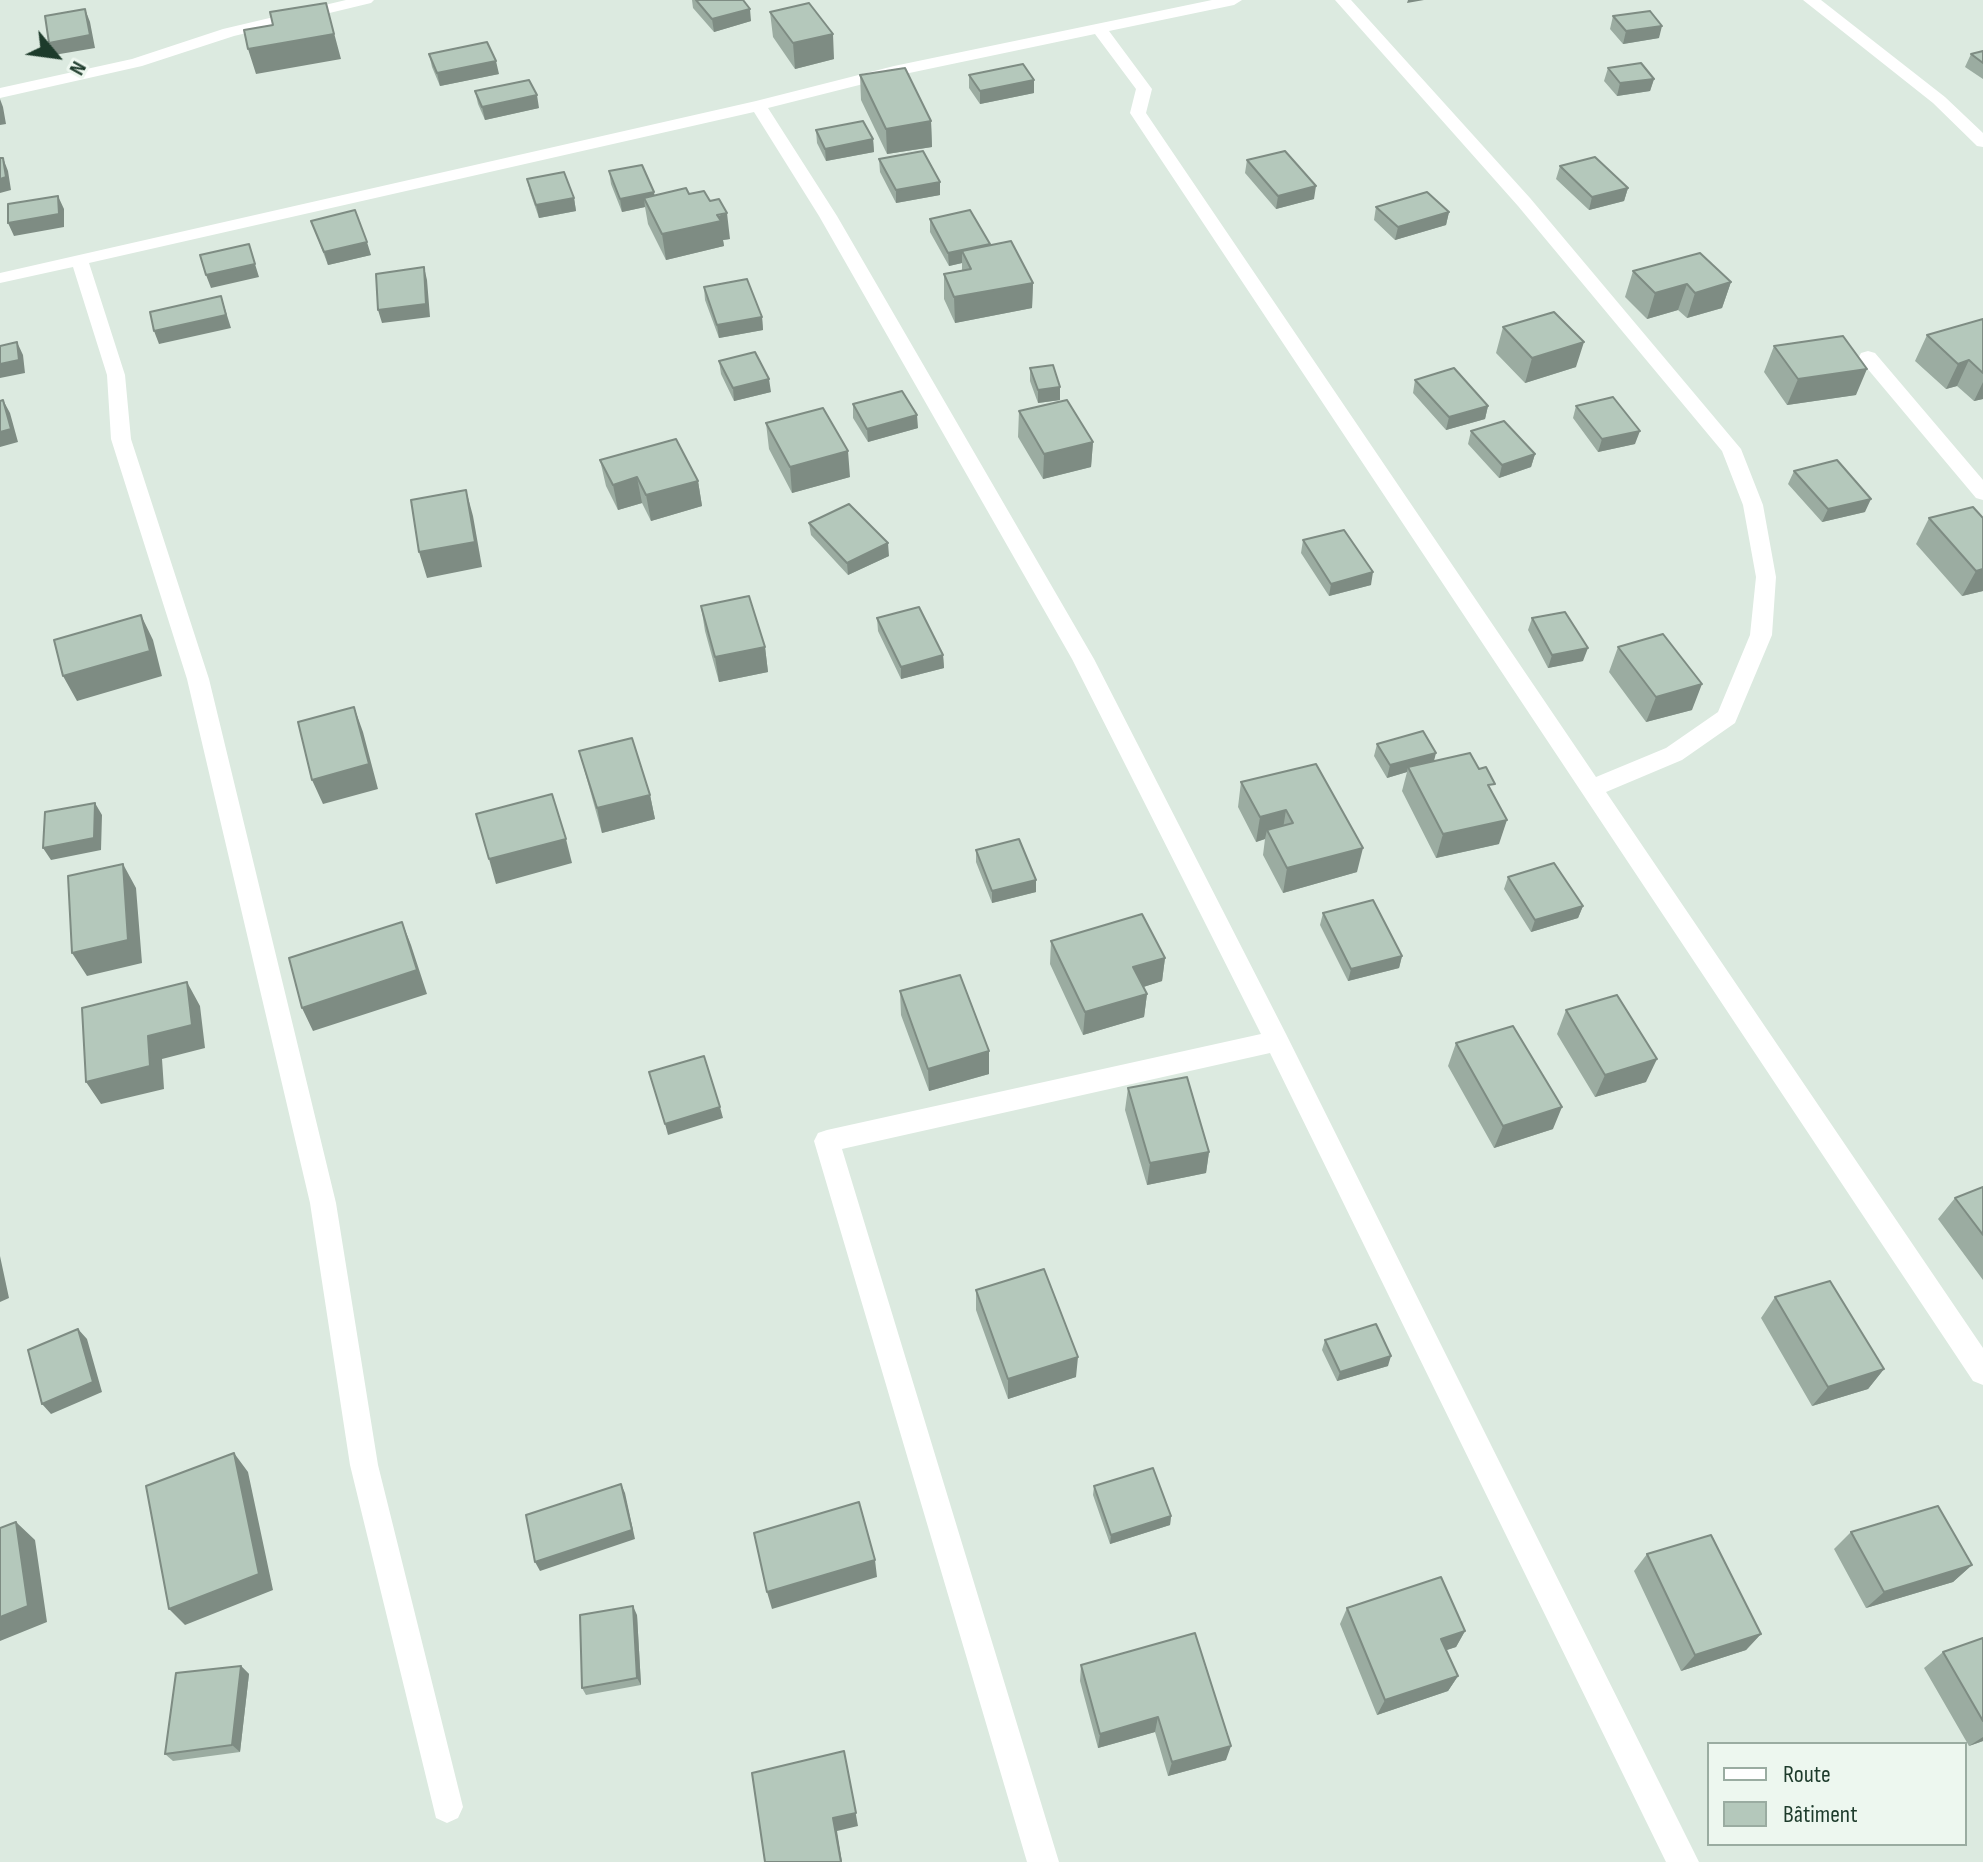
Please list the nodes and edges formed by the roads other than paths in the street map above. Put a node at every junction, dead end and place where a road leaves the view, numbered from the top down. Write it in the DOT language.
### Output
graph roads {
  1 [pos="366,0"];
  2 [pos="1234,0"];
  3 [pos="1343,0"];
  4 [pos="1811,0"];
  5 [pos="1099,29"];
  6 [pos="0,93"];
  7 [pos="758,106"];
  8 [pos="1983,142"];
  9 [pos="79,259"];
  10 [pos="0,278"];
  11 [pos="1868,357"];
  12 [pos="1983,493"];
  13 [pos="1592,788"];
  14 [pos="1277,1041"];
  15 [pos="1983,1372"];
  16 [pos="447,1807"];
  17 [pos="1043,1862"];
  18 [pos="1683,1862"];
  1 -- 6 [label="street"];
  2 -- 5 [label="street"];
  3 -- 13 [label="street"];
  4 -- 8 [label="street"];
  5 -- 7 [label="street"];
  5 -- 13 [label="street"];
  7 -- 9 [label="street"];
  7 -- 14 [label="street"];
  9 -- 10 [label="street"];
  9 -- 16 [label="street"];
  11 -- 12 [label="street"];
  13 -- 15 [label="street"];
  14 -- 17 [label="street"];
  14 -- 18 [label="street"];
}
